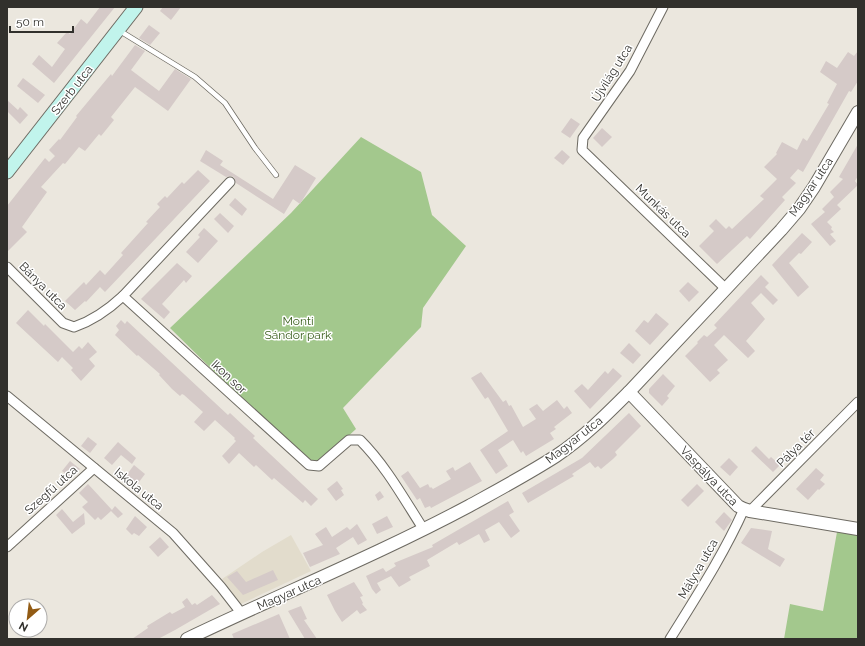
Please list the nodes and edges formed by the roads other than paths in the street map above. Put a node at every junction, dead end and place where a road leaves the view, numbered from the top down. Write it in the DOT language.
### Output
graph roads {
  1 [pos="136,7"];
  2 [pos="663,7"];
  3 [pos="118,30"];
  4 [pos="858,112"];
  5 [pos="582,150"];
  6 [pos="7,172"];
  7 [pos="276,175"];
  8 [pos="230,182"];
  9 [pos="7,267"];
  10 [pos="726,289"];
  11 [pos="123,296"];
  12 [pos="629,392"];
  13 [pos="7,396"];
  14 [pos="858,402"];
  15 [pos="94,468"];
  16 [pos="747,510"];
  17 [pos="858,529"];
  18 [pos="424,530"];
  19 [pos="7,547"];
  20 [pos="242,614"];
  21 [pos="187,639"];
  22 [pos="670,639"];
  1 -- 3 [label="main road, Szerb utca"];
  2 -- 5 [label="street, Újvilág utca"];
  3 -- 6 [label="main road, Szerb utca"];
  3 -- 7 [label="lane"];
  4 -- 10 [label="street, Magyar utca"];
  5 -- 10 [label="street, Munkás utca"];
  8 -- 11 [label="street"];
  9 -- 11 [label="street, Bánya utca"];
  10 -- 12 [label="street, Magyar utca"];
  11 -- 18 [label="street, Ikon sor"];
  12 -- 16 [label="street, Vaspálya utca"];
  12 -- 18 [label="street, Magyar utca"];
  13 -- 15 [label="street, Iskola utca"];
  14 -- 16 [label="street, Pálya tér"];
  15 -- 19 [label="street, Szegfű utca"];
  15 -- 20 [label="street, Iskola utca"];
  16 -- 17 [label="street, Vaspálya utca"];
  16 -- 22 [label="street, Mályva utca"];
  18 -- 20 [label="street, Magyar utca"];
  20 -- 21 [label="street, Magyar utca"];
}
